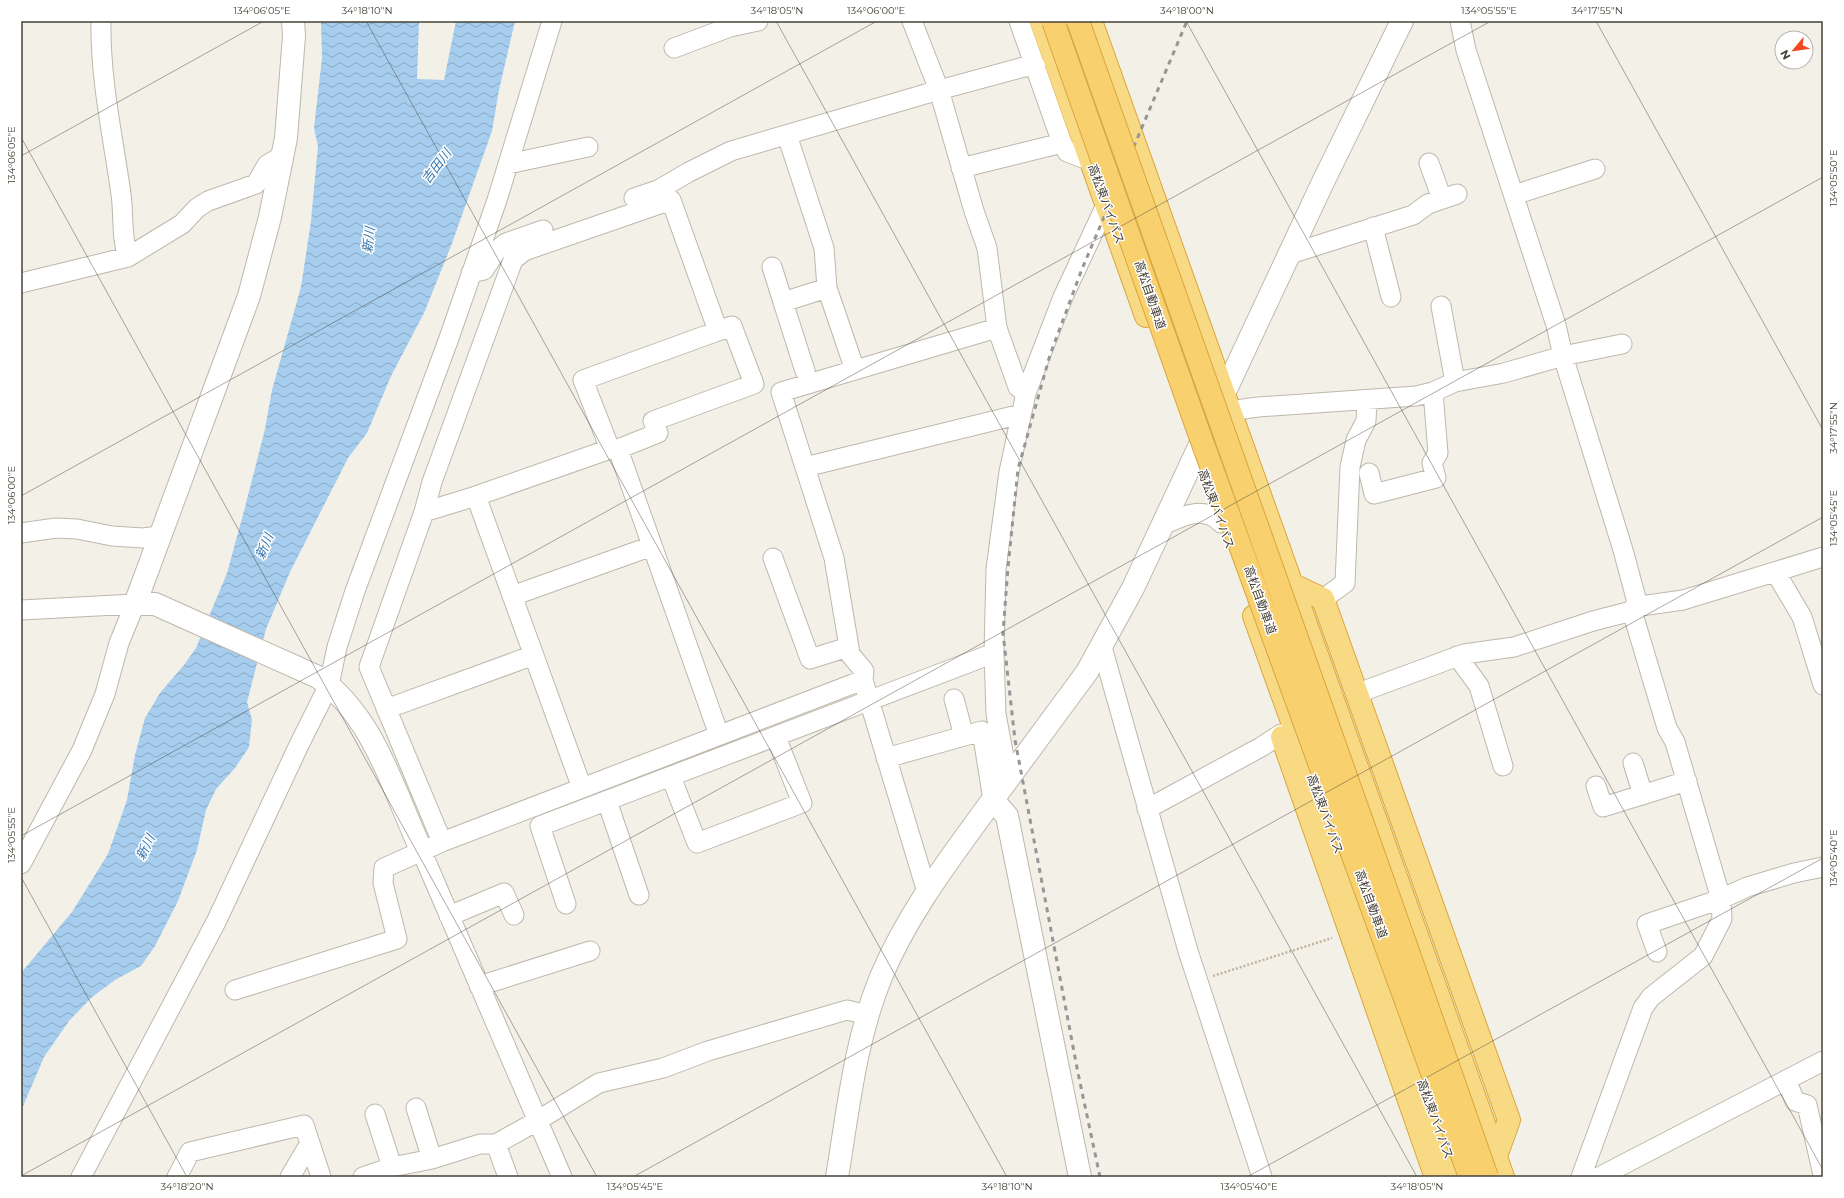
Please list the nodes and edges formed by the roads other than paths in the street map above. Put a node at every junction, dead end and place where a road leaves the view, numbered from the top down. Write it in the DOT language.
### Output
graph roads {
  1 [pos="101,21"];
  2 [pos="293,21"];
  3 [pos="552,21"];
  4 [pos="758,21"];
  5 [pos="912,21"];
  6 [pos="1020,21"];
  7 [pos="1042,21"];
  8 [pos="1053,21"];
  9 [pos="1078,21"];
  10 [pos="1091,21"];
  11 [pos="1402,21"];
  12 [pos="1460,21"];
  13 [pos="674,48"];
  14 [pos="1036,66"];
  15 [pos="940,90"];
  16 [pos="787,135"];
  17 [pos="1054,144"];
  18 [pos="588,147"];
  19 [pos="282,156"];
  20 [pos="1091,161"];
  21 [pos="1429,163"];
  22 [pos="508,164"];
  23 [pos="961,168"];
  24 [pos="1595,169"];
  25 [pos="1514,195"];
  26 [pos="1106,204"];
  27 [pos="1373,227"];
  28 [pos="1290,254"];
  29 [pos="128,257"];
  30 [pos="772,267"];
  31 [pos="471,273"];
  32 [pos="21,283"];
  33 [pos="827,288"];
  34 [pos="1391,297"];
  35 [pos="783,302"];
  36 [pos="1441,306"];
  37 [pos="997,328"];
  38 [pos="718,331"];
  39 [pos="1622,344"];
  40 [pos="1563,356"];
  41 [pos="805,370"];
  42 [pos="855,370"];
  43 [pos="1455,382"];
  44 [pos="1433,392"];
  45 [pos="1026,393"];
  46 [pos="1367,400"];
  47 [pos="1226,403"];
  48 [pos="1021,414"];
  49 [pos="614,449"];
  50 [pos="1196,455"];
  51 [pos="805,467"];
  52 [pos="1369,473"];
  53 [pos="476,496"];
  54 [pos="424,512"];
  55 [pos="1221,523"];
  56 [pos="1163,525"];
  57 [pos="21,533"];
  58 [pos="160,536"];
  59 [pos="652,546"];
  60 [pos="1823,557"];
  61 [pos="773,558"];
  62 [pos="1776,572"];
  63 [pos="1291,584"];
  64 [pos="512,596"];
  65 [pos="1323,599"];
  66 [pos="145,604"];
  67 [pos="1250,605"];
  68 [pos="1633,609"];
  69 [pos="21,610"];
  70 [pos="1102,647"];
  71 [pos="850,652"];
  72 [pos="994,654"];
  73 [pos="534,655"];
  74 [pos="1457,656"];
  75 [pos="863,680"];
  76 [pos="323,681"];
  77 [pos="1823,685"];
  78 [pos="1357,696"];
  79 [pos="954,699"];
  80 [pos="869,702"];
  81 [pos="386,709"];
  82 [pos="1281,734"];
  83 [pos="719,735"];
  84 [pos="964,736"];
  85 [pos="776,737"];
  86 [pos="886,758"];
  87 [pos="1633,763"];
  88 [pos="1503,766"];
  89 [pos="671,777"];
  90 [pos="1008,779"];
  91 [pos="1687,781"];
  92 [pos="1596,786"];
  93 [pos="582,788"];
  94 [pos="1643,794"];
  95 [pos="993,800"];
  96 [pos="607,801"];
  97 [pos="1147,809"];
  98 [pos="442,842"];
  99 [pos="419,847"];
  100 [pos="1416,858"];
  101 [pos="21,864"];
  102 [pos="1392,867"];
  103 [pos="1823,867"];
  104 [pos="927,892"];
  105 [pos="639,896"];
  106 [pos="1721,899"];
  107 [pos="566,904"];
  108 [pos="514,915"];
  109 [pos="449,916"];
  110 [pos="590,951"];
  111 [pos="1657,952"];
  112 [pos="479,986"];
  113 [pos="235,990"];
  114 [pos="868,1015"];
  115 [pos="1823,1061"];
  116 [pos="1786,1080"];
  117 [pos="416,1108"];
  118 [pos="375,1114"];
  119 [pos="537,1121"];
  120 [pos="310,1143"];
  121 [pos="496,1144"];
  122 [pos="1496,1156"];
  123 [pos="432,1159"];
  124 [pos="392,1167"];
  125 [pos="415,1170"];
  126 [pos="1823,1175"];
  127 [pos="81,1177"];
  128 [pos="177,1177"];
  129 [pos="290,1177"];
  130 [pos="321,1177"];
  131 [pos="363,1177"];
  132 [pos="508,1177"];
  133 [pos="562,1177"];
  134 [pos="837,1177"];
  135 [pos="1080,1177"];
  136 [pos="1262,1177"];
  137 [pos="1438,1177"];
  138 [pos="1456,1177"];
  139 [pos="1470,1177"];
  140 [pos="1487,1177"];
  141 [pos="1503,1177"];
  142 [pos="1581,1177"];
  143 [pos="1599,1177"];
  1 -- 29 [label="street"];
  2 -- 19 [label="street"];
  3 -- 22 [label="street"];
  4 -- 13 [label="street"];
  5 -- 15 [label="street"];
  6 -- 14 [label="street"];
  7 -- 20 [label="highway, 高松東バイパス"];
  8 -- 139 [label="highway, 高松自動車道, bridge"];
  9 -- 140 [label="highway, 高松自動車道, bridge"];
  10 -- 47 [label="highway"];
  11 -- 28 [label="street"];
  12 -- 25 [label="street"];
  14 -- 15 [label="street"];
  14 -- 20 [label="street"];
  15 -- 16 [label="street"];
  15 -- 23 [label="street"];
  16 -- 31 [label="street"];
  16 -- 33 [label="street"];
  17 -- 23 [label="street"];
  18 -- 22 [label="street"];
  19 -- 29 [label="street"];
  19 -- 58 [label="street"];
  20 -- 26 [label="highway, 高松東バイパス"];
  21 -- 27 [label="street"];
  22 -- 31 [label="street"];
  23 -- 37 [label="street"];
  24 -- 25 [label="street"];
  25 -- 40 [label="street"];
  26 -- 45 [label="street"];
  26 -- 50 [label="highway, 高松東バイパス"];
  27 -- 28 [label="street"];
  27 -- 34 [label="street"];
  28 -- 47 [label="street"];
  29 -- 32 [label="street"];
  30 -- 35 [label="street"];
  31 -- 76 [label="street"];
  33 -- 35 [label="street"];
  33 -- 42 [label="street"];
  35 -- 41 [label="street"];
  36 -- 43 [label="street"];
  37 -- 42 [label="street"];
  37 -- 45 [label="street"];
  38 -- 49 [label="street"];
  38 -- 49 [label="street"];
  38 -- 54 [label="street"];
  39 -- 40 [label="street"];
  40 -- 43 [label="street"];
  40 -- 68 [label="street"];
  42 -- 51 [label="street"];
  43 -- 44 [label="street"];
  44 -- 46 [label="street"];
  44 -- 52 [label="street"];
  45 -- 48 [label="street"];
  46 -- 47 [label="street"];
  46 -- 65 [label="street"];
  47 -- 50 [label="street"];
  47 -- 63 [label="highway"];
  48 -- 51 [label="street"];
  48 -- 72 [label="street"];
  49 -- 53 [label="street"];
  49 -- 59 [label="street"];
  50 -- 55 [label="highway, 高松東バイパス"];
  50 -- 56 [label="street"];
  51 -- 71 [label="street"];
  53 -- 54 [label="street"];
  53 -- 64 [label="street"];
  54 -- 81 [label="street"];
  55 -- 56 [label="street"];
  55 -- 67 [label="highway, 高松東バイパス"];
  56 -- 70 [label="street"];
  57 -- 58 [label="street"];
  58 -- 66 [label="street"];
  59 -- 64 [label="street"];
  59 -- 83 [label="street"];
  60 -- 62 [label="street"];
  61 -- 71 [label="street"];
  62 -- 68 [label="street"];
  62 -- 77 [label="street"];
  63 -- 65 [label="highway"];
  63 -- 102 [label="highway"];
  64 -- 73 [label="street"];
  65 -- 78 [label="highway"];
  66 -- 69 [label="street"];
  66 -- 76 [label="street"];
  66 -- 101 [label="street"];
  67 -- 82 [label="highway"];
  67 -- 138 [label="highway, 高松東バイパス"];
  68 -- 74 [label="street"];
  68 -- 91 [label="street"];
  70 -- 90 [label="street"];
  70 -- 97 [label="street"];
  71 -- 75 [label="street"];
  72 -- 80 [label="street"];
  72 -- 90 [label="street"];
  73 -- 81 [label="street"];
  73 -- 93 [label="street"];
  74 -- 78 [label="street"];
  74 -- 88 [label="street"];
  75 -- 80 [label="street"];
  75 -- 83 [label="street"];
  76 -- 99 [label="street"];
  76 -- 127 [label="street"];
  78 -- 100 [label="highway"];
  79 -- 84 [label="street"];
  80 -- 85 [label="street"];
  80 -- 86 [label="street"];
  81 -- 98 [label="street"];
  82 -- 97 [label="street"];
  82 -- 137 [label="highway"];
  83 -- 93 [label="street"];
  84 -- 86 [label="street"];
  84 -- 95 [label="street"];
  85 -- 89 [label="street"];
  85 -- 89 [label="street"];
  86 -- 104 [label="street"];
  87 -- 94 [label="street"];
  89 -- 96 [label="street"];
  90 -- 95 [label="street"];
  91 -- 94 [label="street"];
  91 -- 106 [label="street"];
  92 -- 94 [label="street"];
  93 -- 98 [label="street"];
  95 -- 104 [label="street"];
  95 -- 135 [label="street"];
  96 -- 105 [label="street"];
  96 -- 107 [label="street"];
  97 -- 136 [label="street"];
  98 -- 99 [label="street"];
  99 -- 109 [label="street"];
  99 -- 113 [label="street"];
  100 -- 102 [label="highway"];
  100 -- 122 [label="highway"];
  102 -- 122 [label="highway"];
  103 -- 106 [label="street"];
  104 -- 114 [label="street"];
  106 -- 111 [label="street"];
  106 -- 142 [label="street"];
  108 -- 109 [label="street"];
  109 -- 112 [label="street"];
  110 -- 112 [label="street"];
  112 -- 119 [label="street"];
  114 -- 119 [label="street"];
  114 -- 134 [label="street"];
  115 -- 116 [label="street"];
  116 -- 126 [label="street"];
  116 -- 143 [label="street"];
  117 -- 123 [label="street"];
  118 -- 124 [label="street"];
  119 -- 121 [label="street"];
  119 -- 133 [label="street"];
  120 -- 128 [label="street"];
  120 -- 129 [label="street"];
  120 -- 130 [label="street"];
  121 -- 123 [label="street"];
  121 -- 132 [label="street"];
  122 -- 141 [label="highway"];
  123 -- 125 [label="street"];
  124 -- 125 [label="street"];
  124 -- 131 [label="street"];
}
